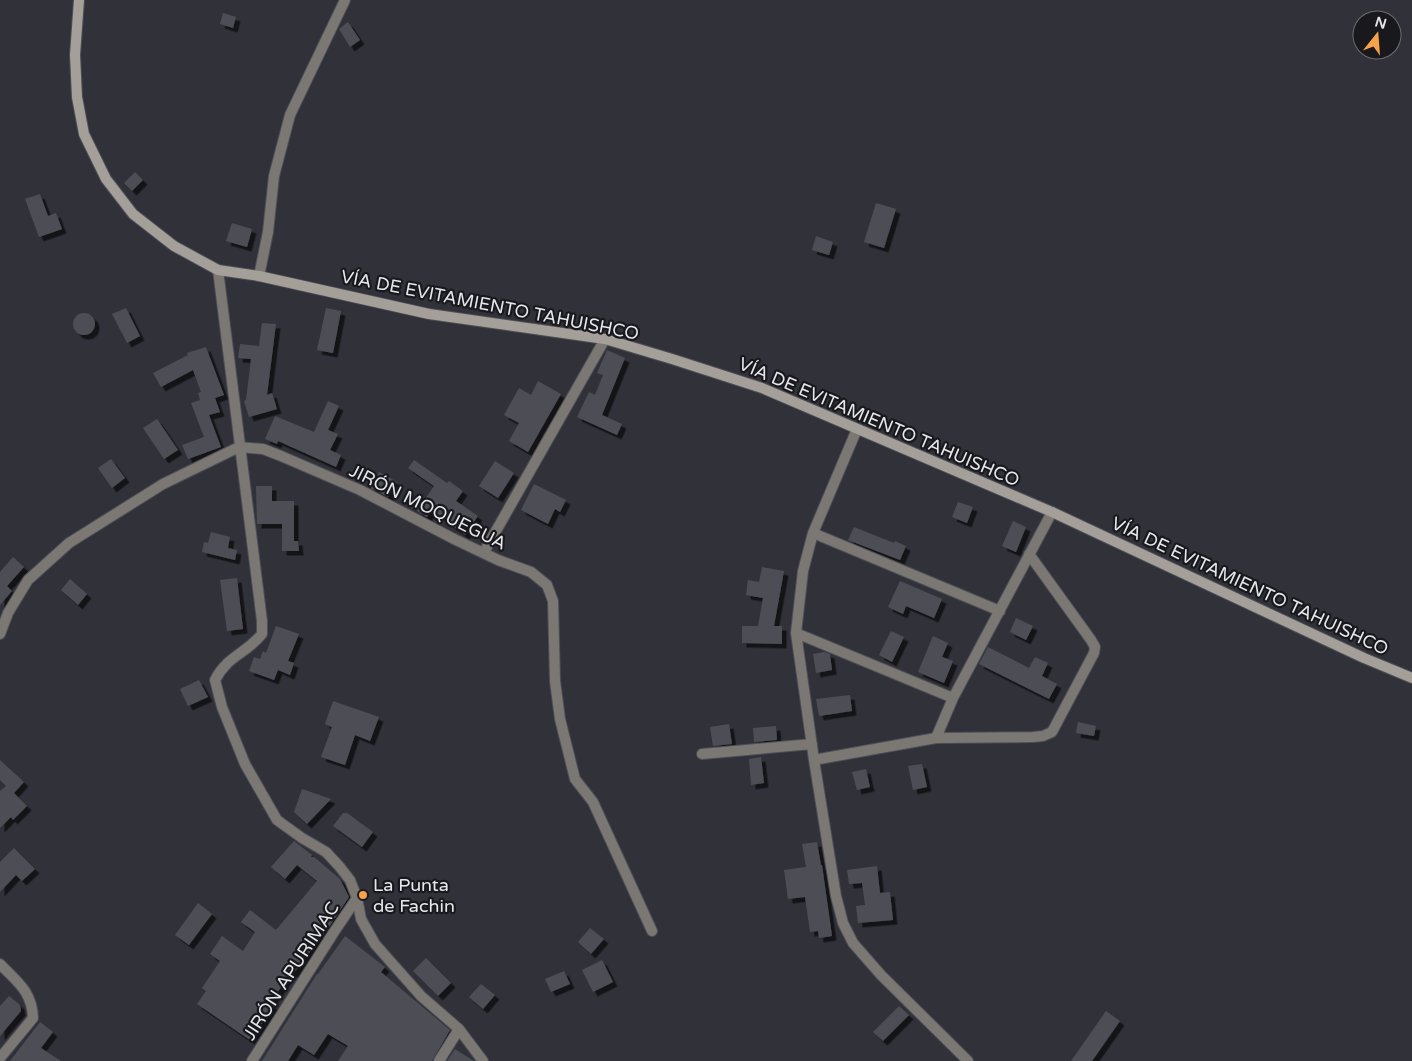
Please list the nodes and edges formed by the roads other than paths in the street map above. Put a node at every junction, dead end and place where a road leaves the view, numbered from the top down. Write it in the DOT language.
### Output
graph roads {
  1 [pos="79,0"];
  2 [pos="345,0"];
  3 [pos="218,270"];
  4 [pos="259,276"];
  5 [pos="605,340"];
  6 [pos="857,429"];
  7 [pos="239,447"];
  8 [pos="1052,512"];
  9 [pos="813,533"];
  10 [pos="484,552"];
  11 [pos="1029,554"];
  12 [pos="1000,611"];
  13 [pos="796,633"];
  14 [pos="0,634"];
  15 [pos="1412,678"];
  16 [pos="953,698"];
  17 [pos="936,738"];
  18 [pos="812,744"];
  19 [pos="702,754"];
  20 [pos="814,760"];
  21 [pos="358,898"];
  22 [pos="652,931"];
  23 [pos="0,964"];
  24 [pos="459,1029"];
  25 [pos="0,1058"];
  26 [pos="252,1061"];
  27 [pos="440,1061"];
  28 [pos="483,1061"];
  29 [pos="968,1061"];
  1 -- 3 [label="main road, VÍA DE EVITAMIENTO TAHUISHCO"];
  2 -- 4 [label="street"];
  3 -- 4 [label="main road, VÍA DE EVITAMIENTO TAHUISHCO"];
  3 -- 7 [label="street"];
  4 -- 5 [label="main road, VÍA DE EVITAMIENTO TAHUISHCO"];
  5 -- 6 [label="main road, VÍA DE EVITAMIENTO TAHUISHCO"];
  5 -- 10 [label="street"];
  6 -- 8 [label="main road, VÍA DE EVITAMIENTO TAHUISHCO"];
  6 -- 9 [label="street"];
  7 -- 10 [label="street, JIRÓN MOQUEGUA"];
  7 -- 14 [label="street"];
  7 -- 21 [label="street"];
  8 -- 11 [label="street"];
  8 -- 15 [label="main road, VÍA DE EVITAMIENTO TAHUISHCO"];
  9 -- 12 [label="street"];
  9 -- 13 [label="street"];
  10 -- 22 [label="street, JIRÓN MOQUEGUA"];
  11 -- 12 [label="street"];
  11 -- 17 [label="street"];
  12 -- 16 [label="street"];
  13 -- 16 [label="street"];
  13 -- 18 [label="street"];
  16 -- 17 [label="street"];
  17 -- 20 [label="street"];
  18 -- 19 [label="street"];
  18 -- 20 [label="street"];
  20 -- 29 [label="street"];
  21 -- 24 [label="street"];
  21 -- 26 [label="street, JIRÓN APURIMAC"];
  23 -- 25 [label="street"];
  24 -- 27 [label="street"];
  24 -- 28 [label="street"];
}
